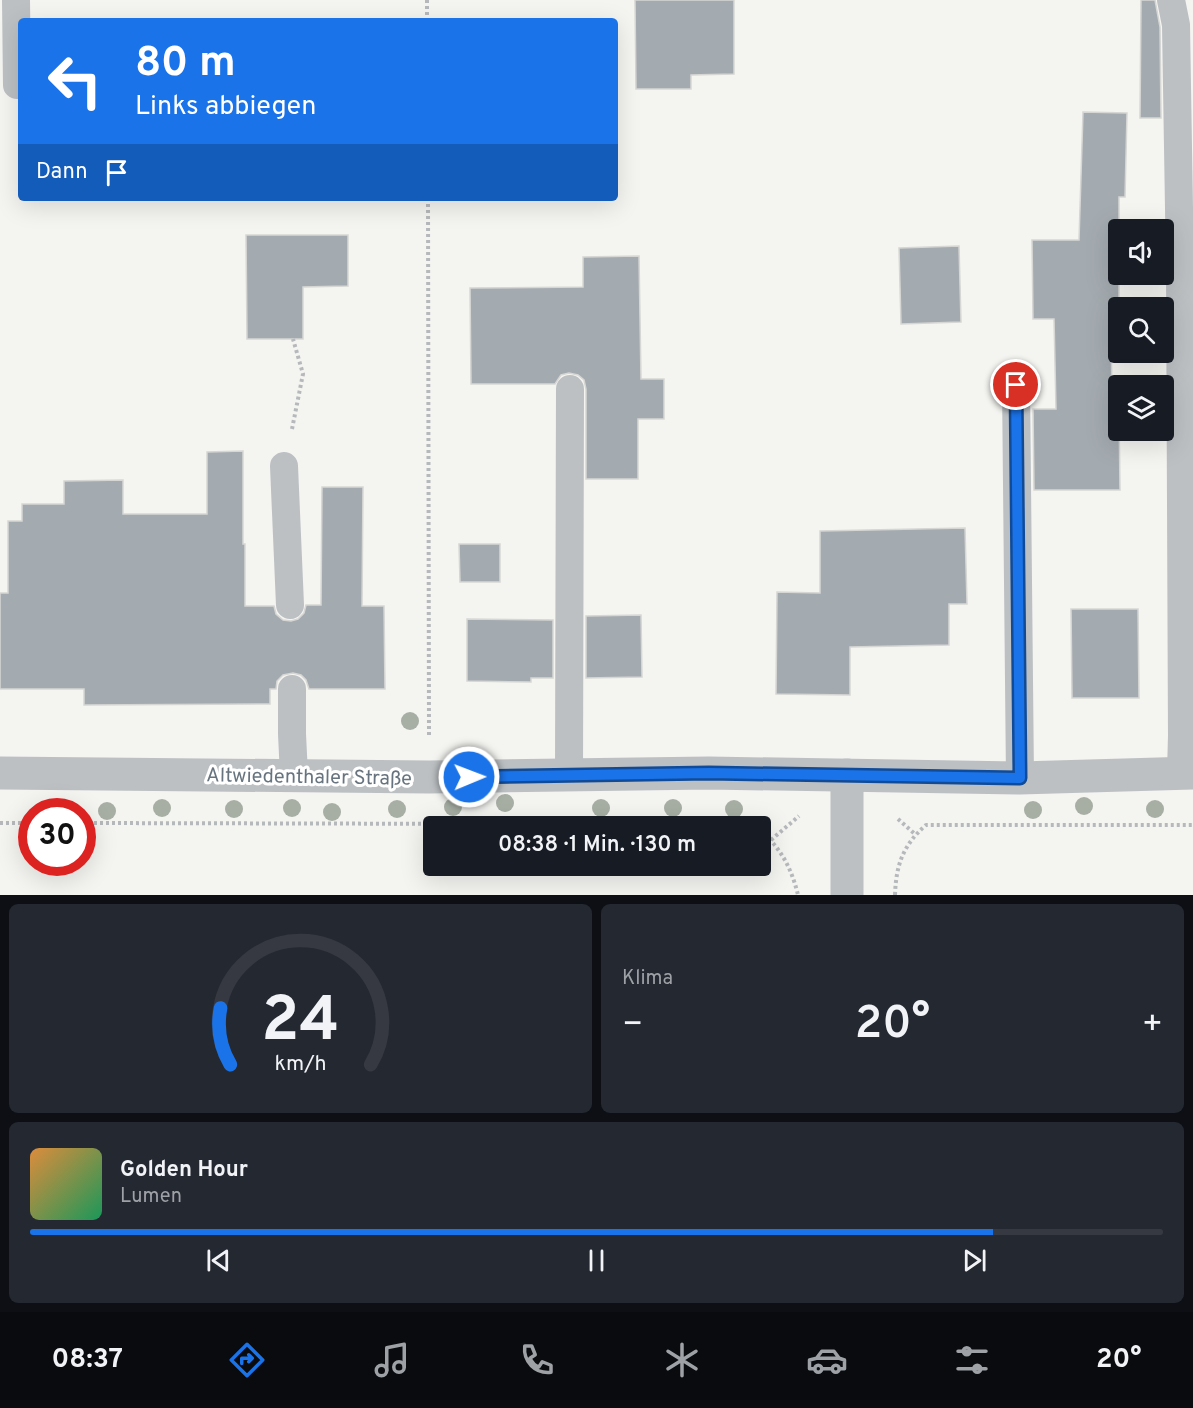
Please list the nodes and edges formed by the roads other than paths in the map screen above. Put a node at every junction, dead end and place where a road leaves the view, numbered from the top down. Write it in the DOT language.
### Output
graph roads {
  1 [pos="16,0"];
  2 [pos="1171,0"];
  3 [pos="17,85"];
  4 [pos="1016,385"];
  5 [pos="570,389"];
  6 [pos="284,466"];
  7 [pos="290,605"];
  8 [pos="292,689"];
  9 [pos="0,773"];
  10 [pos="1187,773"];
  11 [pos="294,775"];
  12 [pos="569,775"];
  13 [pos="847,775"];
  14 [pos="1020,778"];
  15 [pos="847,895"];
  1 -- 3 [label="lane"];
  2 -- 10 [label="lane"];
  4 -- 14 [label="lane"];
  5 -- 12 [label="lane"];
  6 -- 7 [label="lane"];
  8 -- 11 [label="lane"];
  9 -- 11 [label="street, Altwiedenthaler Straße"];
  10 -- 14 [label="street, Altwiedenthaler Straße"];
  11 -- 12 [label="street, Altwiedenthaler Straße"];
  12 -- 13 [label="street, Altwiedenthaler Straße"];
  13 -- 14 [label="street, Altwiedenthaler Straße"];
  13 -- 15 [label="street"];
}
